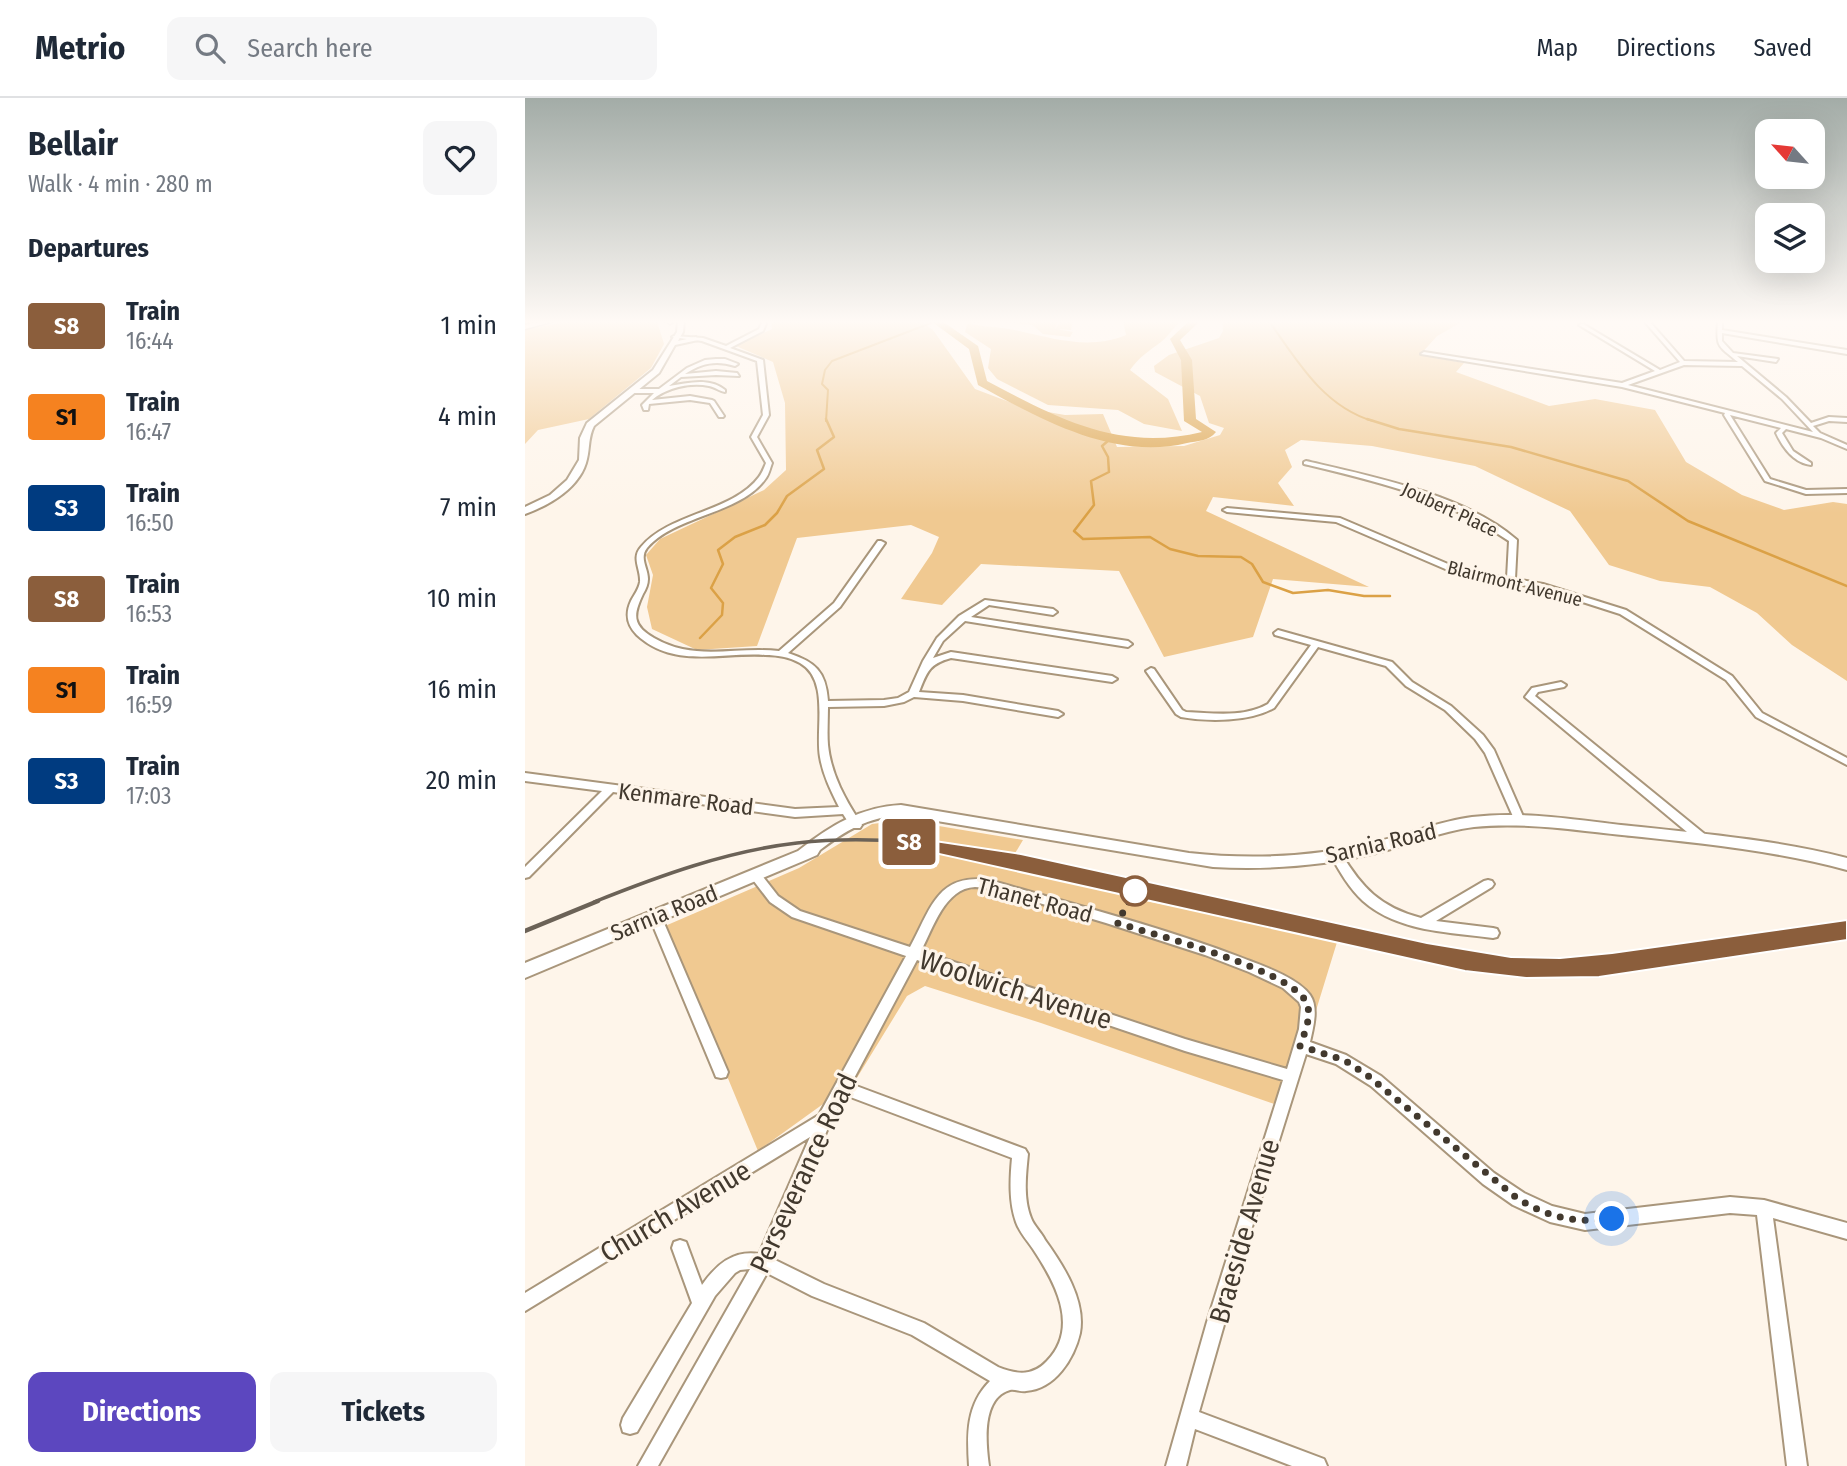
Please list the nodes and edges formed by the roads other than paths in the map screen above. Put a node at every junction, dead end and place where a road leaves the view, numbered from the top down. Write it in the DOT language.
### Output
graph roads {
  1 [pos="639,385"];
  2 [pos="668,385"];
  3 [pos="764,385"];
  4 [pos="1622,385"];
  5 [pos="1769,385"];
  6 [pos="661,390"];
  7 [pos="631,391"];
  8 [pos="723,391"];
  9 [pos="1729,412"];
  10 [pos="721,416"];
  11 [pos="1847,420"];
  12 [pos="1809,425"];
  13 [pos="1784,428"];
  14 [pos="1821,436"];
  15 [pos="1847,447"];
  16 [pos="1306,463"];
  17 [pos="1809,464"];
  18 [pos="1847,491"];
  19 [pos="1227,510"];
  20 [pos="525,511"];
  21 [pos="881,544"];
  22 [pos="1511,580"];
  23 [pos="1053,612"];
  24 [pos="962,618"];
  25 [pos="1278,633"];
  26 [pos="1316,643"];
  27 [pos="1128,644"];
  28 [pos="780,654"];
  29 [pos="924,668"];
  30 [pos="1151,671"];
  31 [pos="1112,679"];
  32 [pos="1561,685"];
  33 [pos="913,694"];
  34 [pos="823,704"];
  35 [pos="1058,714"];
  36 [pos="1847,762"];
  37 [pos="525,777"];
  38 [pos="610,789"];
  39 [pos="852,818"];
  40 [pos="1520,821"];
  41 [pos="1703,839"];
  42 [pos="1337,856"];
  43 [pos="1847,864"];
  44 [pos="525,874"];
  45 [pos="756,876"];
  46 [pos="959,883"];
  47 [pos="1488,884"];
  48 [pos="655,916"];
  49 [pos="1422,923"];
  50 [pos="1493,933"];
  51 [pos="913,955"];
  52 [pos="525,971"];
  53 [pos="1304,997"];
  54 [pos="1300,1046"];
  55 [pos="720,1072"];
  56 [pos="1290,1076"];
  57 [pos="842,1087"];
  58 [pos="825,1119"];
  59 [pos="1764,1208"];
  60 [pos="1847,1231"];
  61 [pos="680,1248"];
  62 [pos="763,1263"];
  63 [pos="525,1303"];
  64 [pos="701,1304"];
  65 [pos="1008,1381"];
  66 [pos="1190,1418"];
  67 [pos="630,1425"];
  68 [pos="648,1466"];
  69 [pos="979,1466"];
  70 [pos="1176,1466"];
  71 [pos="1317,1466"];
  72 [pos="1797,1466"];
  1 -- 7 [label="main road"];
  2 -- 6 [label="street"];
  3 -- 28 [label="street"];
  4 -- 9 [label="street"];
  5 -- 12 [label="street"];
  6 -- 7 [label="street"];
  6 -- 8 [label="street"];
  6 -- 10 [label="street"];
  7 -- 20 [label="main road"];
  9 -- 13 [label="street"];
  9 -- 18 [label="street"];
  11 -- 12 [label="street"];
  12 -- 14 [label="street"];
  13 -- 14 [label="street"];
  13 -- 17 [label="street"];
  14 -- 15 [label="street"];
  16 -- 22 [label="street, Joubert Place"];
  19 -- 22 [label="street, Blairmont Avenue"];
  21 -- 28 [label="street"];
  22 -- 36 [label="street, Blairmont Avenue"];
  23 -- 24 [label="street"];
  24 -- 27 [label="street"];
  24 -- 29 [label="street"];
  25 -- 26 [label="street"];
  26 -- 30 [label="street"];
  26 -- 40 [label="street"];
  28 -- 34 [label="street"];
  29 -- 31 [label="street"];
  29 -- 33 [label="street"];
  32 -- 41 [label="street"];
  33 -- 34 [label="street"];
  33 -- 35 [label="street"];
  34 -- 39 [label="street"];
  37 -- 38 [label="street, Kenmare Road"];
  38 -- 39 [label="street, Kenmare Road"];
  38 -- 44 [label="street"];
  39 -- 42 [label="main road, Sarnia Road"];
  39 -- 45 [label="main road, Sarnia Road"];
  40 -- 41 [label="main road, Sarnia Road"];
  40 -- 42 [label="main road, Sarnia Road"];
  41 -- 43 [label="main road, Sarnia Road"];
  42 -- 49 [label="street"];
  45 -- 48 [label="main road, Sarnia Road"];
  45 -- 51 [label="street, Woolwich Avenue"];
  46 -- 51 [label="street, Perseverance Road"];
  46 -- 53 [label="street, Thanet Road"];
  47 -- 49 [label="street"];
  48 -- 52 [label="main road, Sarnia Road"];
  48 -- 55 [label="street"];
  49 -- 50 [label="street"];
  51 -- 56 [label="street, Woolwich Avenue"];
  51 -- 57 [label="street, Perseverance Road"];
  53 -- 54 [label="street, Braeside Avenue"];
  54 -- 56 [label="street, Braeside Avenue"];
  54 -- 59 [label="street"];
  56 -- 66 [label="street, Braeside Avenue"];
  57 -- 58 [label="street, Perseverance Road"];
  57 -- 65 [label="street"];
  58 -- 62 [label="street, Perseverance Road"];
  58 -- 63 [label="street, Church Avenue"];
  59 -- 60 [label="street"];
  59 -- 72 [label="street"];
  61 -- 64 [label="street"];
  62 -- 64 [label="street"];
  62 -- 65 [label="street"];
  62 -- 68 [label="street, Perseverance Road"];
  64 -- 67 [label="street"];
  65 -- 69 [label="street"];
  66 -- 70 [label="street, Braeside Avenue"];
  66 -- 71 [label="street"];
}
